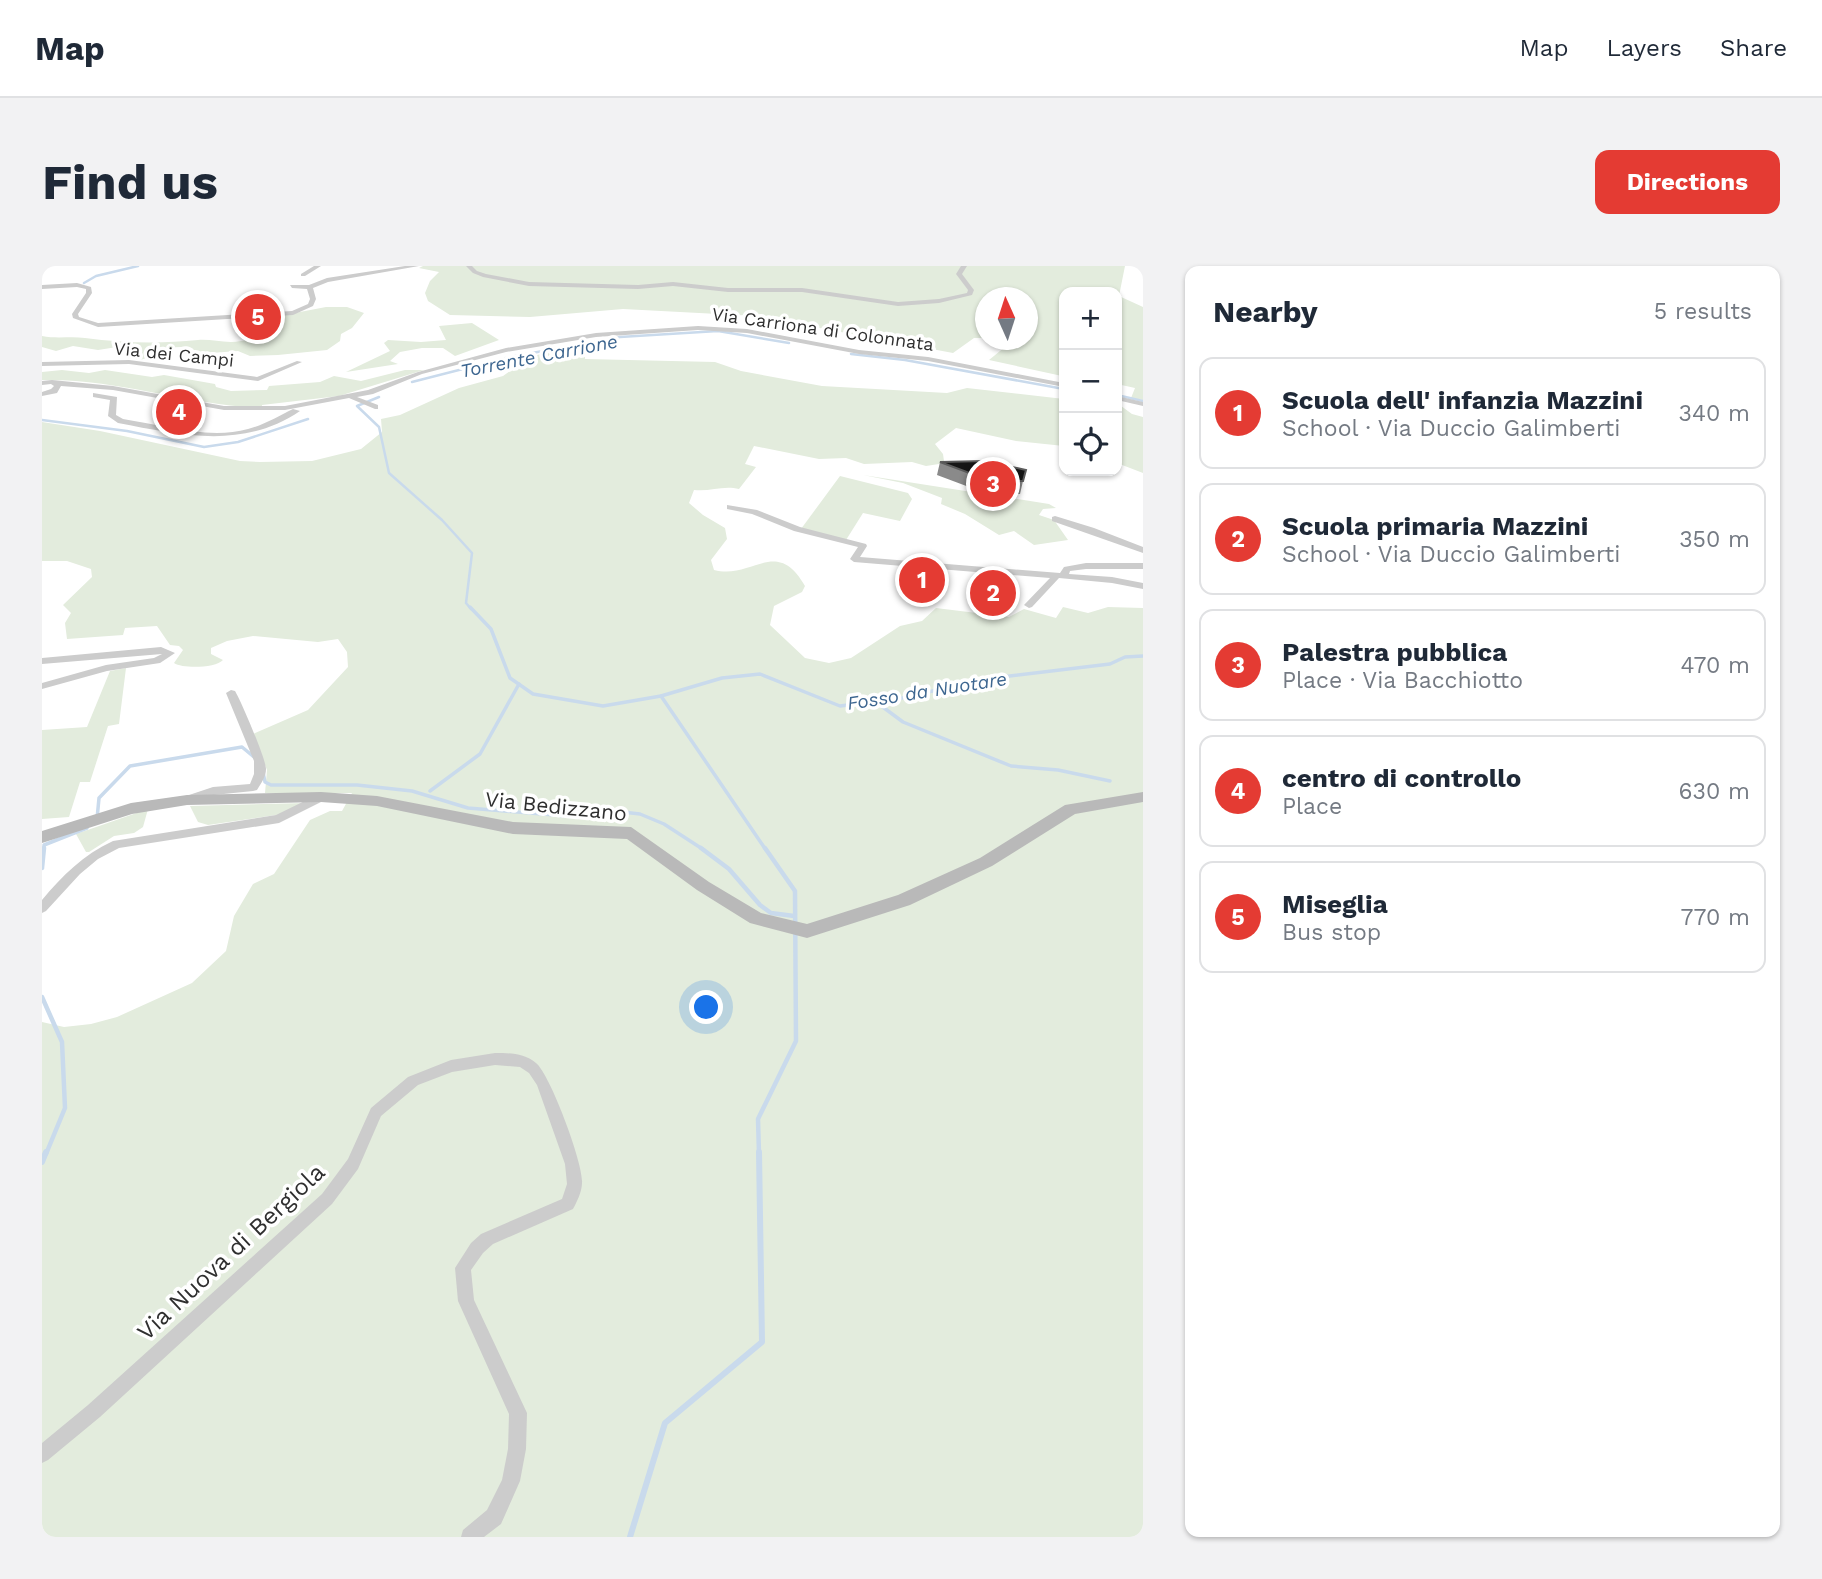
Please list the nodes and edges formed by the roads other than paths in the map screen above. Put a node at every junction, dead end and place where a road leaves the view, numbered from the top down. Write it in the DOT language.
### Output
graph roads {
  1 [pos="318,266"];
  2 [pos="416,266"];
  3 [pos="469,266"];
  4 [pos="964,266"];
  5 [pos="303,275"];
  6 [pos="312,285"];
  7 [pos="42,286"];
  8 [pos="291,286"];
  9 [pos="299,362"];
  10 [pos="42,364"];
  11 [pos="42,383"];
  12 [pos="1059,384"];
  13 [pos="55,387"];
  14 [pos="42,394"];
  15 [pos="351,396"];
  16 [pos="333,399"];
  17 [pos="1122,399"];
  18 [pos="1143,404"];
  19 [pos="375,407"];
  20 [pos="248,410"];
  21 [pos="288,419"];
  22 [pos="259,428"];
  23 [pos="730,507"];
  24 [pos="1055,519"];
  25 [pos="1143,550"];
  26 [pos="1143,566"];
  27 [pos="1059,576"];
  28 [pos="1143,586"];
  29 [pos="1029,605"];
  30 [pos="42,661"];
  31 [pos="42,686"];
  32 [pos="232,693"];
  33 [pos="321,797"];
  34 [pos="1143,797"];
  35 [pos="187,800"];
  36 [pos="42,838"];
  37 [pos="42,908"];
  38 [pos="42,1454"];
  39 [pos="470,1537"];
  1 -- 5 [label="street"];
  2 -- 6 [label="street"];
  3 -- 4 [label="street"];
  6 -- 7 [label="street"];
  6 -- 8 [label="street"];
  9 -- 10 [label="street, Via dei Campi"];
  11 -- 13 [label="street, Via Carriona di Colonnata"];
  12 -- 15 [label="street, Via Carriona di Colonnata"];
  13 -- 14 [label="street, Via Carriona di Colonnata"];
  13 -- 20 [label="street, Via Carriona di Colonnata"];
  13 -- 22 [label="street, Via Carriona di Colonnata"];
  15 -- 16 [label="street, Via Carriona di Colonnata"];
  15 -- 19 [label="street"];
  15 -- 21 [label="street"];
  16 -- 20 [label="street, Via Carriona di Colonnata"];
  16 -- 22 [label="street, Via Carriona di Colonnata"];
  17 -- 18 [label="street"];
  20 -- 22 [label="street"];
  23 -- 27 [label="street"];
  24 -- 25 [label="street"];
  26 -- 27 [label="street"];
  27 -- 28 [label="street"];
  27 -- 29 [label="street"];
  30 -- 31 [label="street"];
  32 -- 35 [label="street"];
  33 -- 34 [label="street, Via Bedizzano"];
  33 -- 35 [label="street, Via Bedizzano"];
  33 -- 37 [label="street"];
  35 -- 36 [label="street, Via Bedizzano"];
  38 -- 39 [label="street, Via Nuova di Bergiola"];
}
